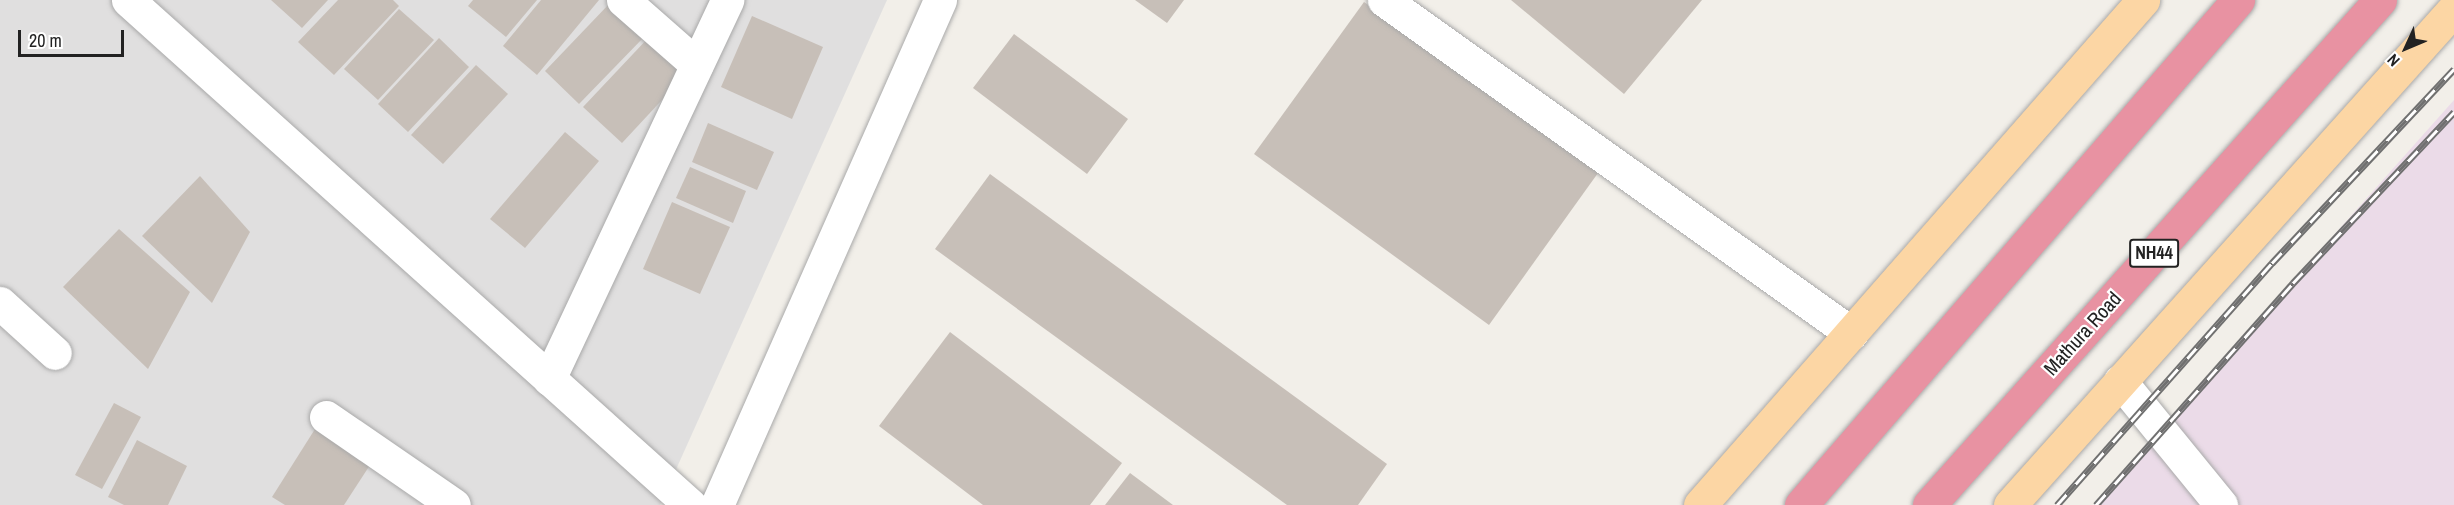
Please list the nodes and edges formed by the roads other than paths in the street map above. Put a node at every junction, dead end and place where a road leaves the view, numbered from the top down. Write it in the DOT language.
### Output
graph roads {
  1 [pos="128,0"];
  2 [pos="623,0"];
  3 [pos="727,0"];
  4 [pos="940,0"];
  5 [pos="1384,0"];
  6 [pos="2143,0"];
  7 [pos="2238,0"];
  8 [pos="2380,0"];
  9 [pos="2454,9"];
  10 [pos="697,65"];
  11 [pos="0,303"];
  12 [pos="1851,333"];
  13 [pos="55,354"];
  14 [pos="549,379"];
  15 [pos="2120,381"];
  16 [pos="326,417"];
  17 [pos="454,505"];
  18 [pos="690,505"];
  19 [pos="717,505"];
  20 [pos="1700,505"];
  21 [pos="1802,505"];
  22 [pos="1929,505"];
  23 [pos="2010,505"];
  24 [pos="2221,505"];
  1 -- 14 [label="street"];
  2 -- 10 [label="street"];
  3 -- 10 [label="street"];
  4 -- 19 [label="street"];
  5 -- 12 [label="street"];
  6 -- 12 [label="main road"];
  7 -- 21 [label="highway"];
  8 -- 22 [label="highway, Mathura Road / NH44"];
  9 -- 15 [label="main road"];
  10 -- 14 [label="street"];
  11 -- 13 [label="street"];
  12 -- 20 [label="main road"];
  14 -- 18 [label="street"];
  15 -- 23 [label="main road"];
  15 -- 24 [label="street"];
  16 -- 17 [label="street"];
}
